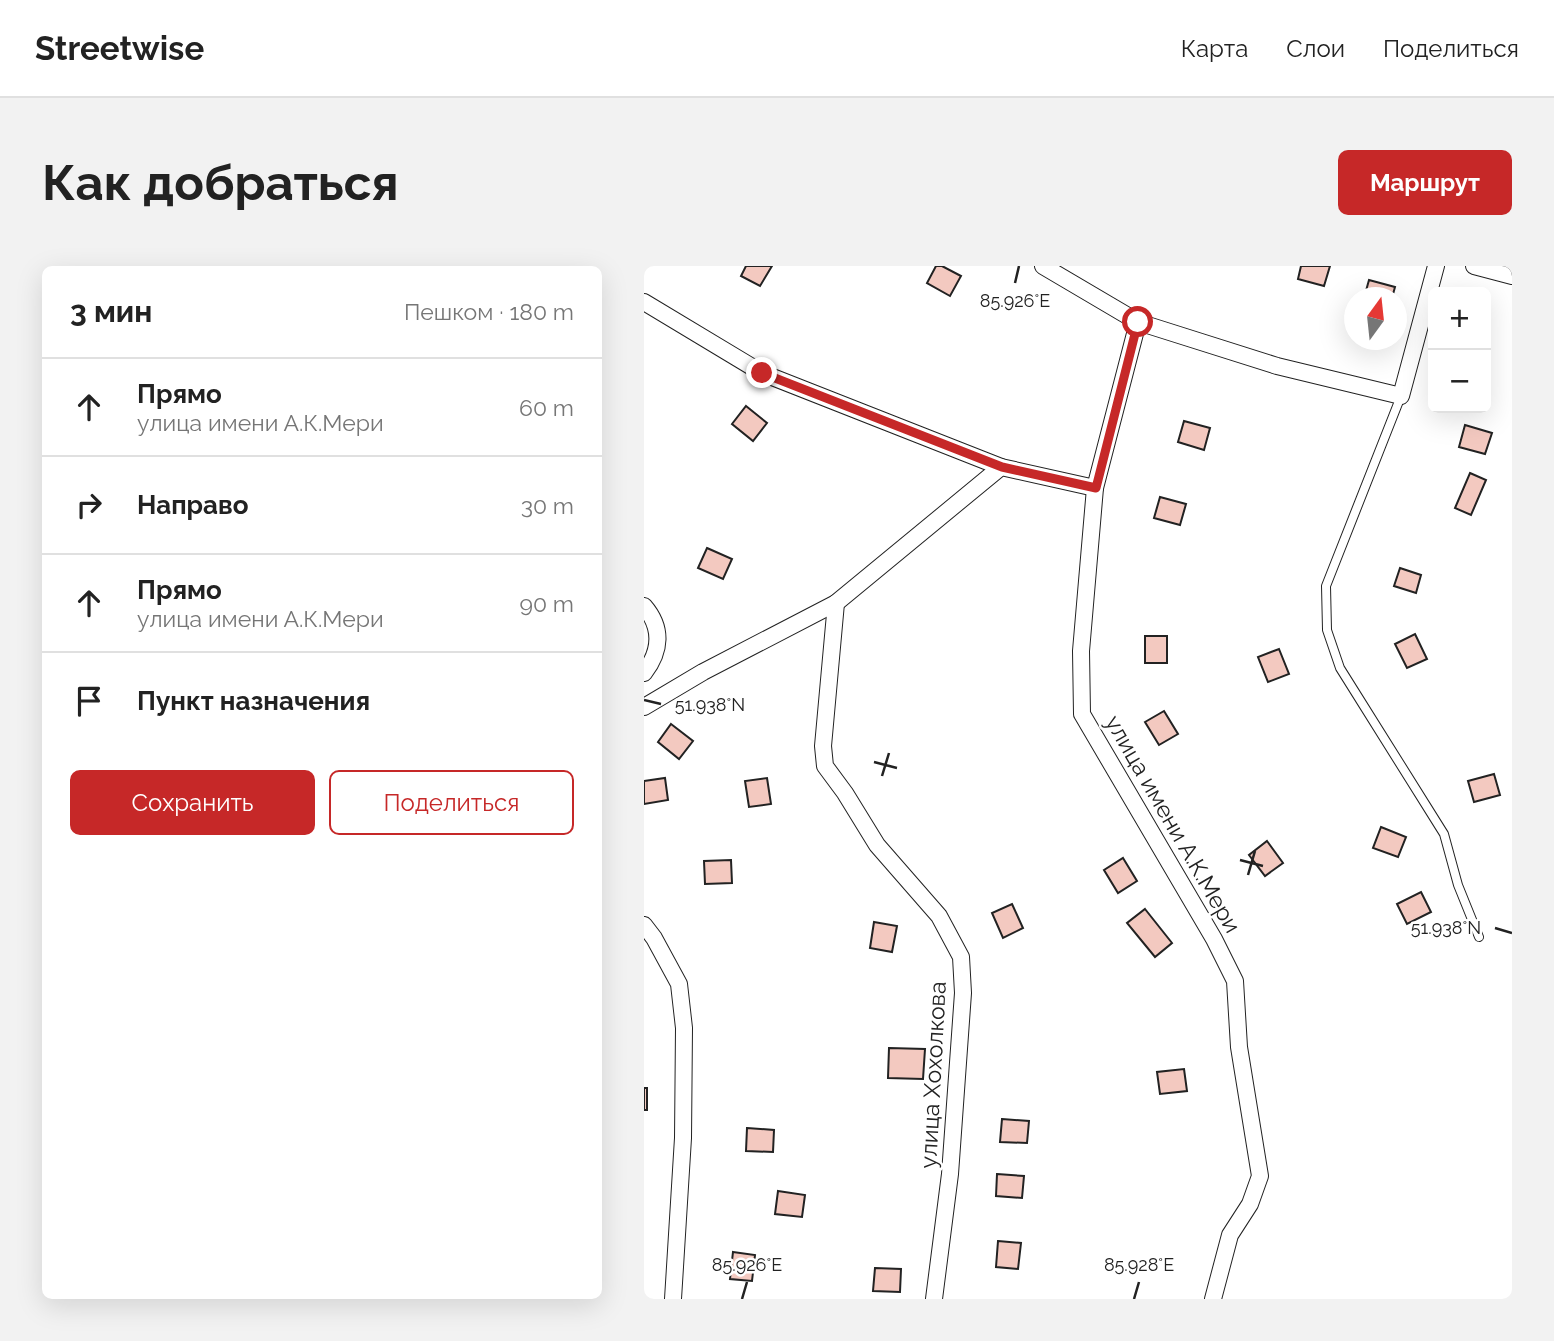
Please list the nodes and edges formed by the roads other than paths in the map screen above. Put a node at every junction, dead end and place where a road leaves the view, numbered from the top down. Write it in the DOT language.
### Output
graph roads {
  1 [pos="1043,266"];
  2 [pos="1436,266"];
  3 [pos="1480,267"];
  4 [pos="1512,276"];
  5 [pos="1512,282"];
  6 [pos="644,302"];
  7 [pos="1138,322"];
  8 [pos="1401,396"];
  9 [pos="1002,467"];
  10 [pos="1096,488"];
  11 [pos="836,603"];
  12 [pos="644,606"];
  13 [pos="644,673"];
  14 [pos="644,707"];
  15 [pos="644,925"];
  16 [pos="1479,937"];
  17 [pos="673,1299"];
  18 [pos="934,1299"];
  19 [pos="1213,1299"];
  1 -- 7 [label="street"];
  2 -- 8 [label="street"];
  3 -- 4 [label="street"];
  3 -- 5 [label="lane"];
  6 -- 9 [label="street"];
  7 -- 8 [label="street"];
  7 -- 10 [label="street, улица имени А.К.Мери"];
  8 -- 16 [label="lane"];
  9 -- 10 [label="street"];
  9 -- 11 [label="street"];
  10 -- 19 [label="street, улица имени А.К.Мери"];
  11 -- 14 [label="street"];
  11 -- 18 [label="street, улица Хохолкова"];
  12 -- 13 [label="street"];
  15 -- 17 [label="street"];
}
